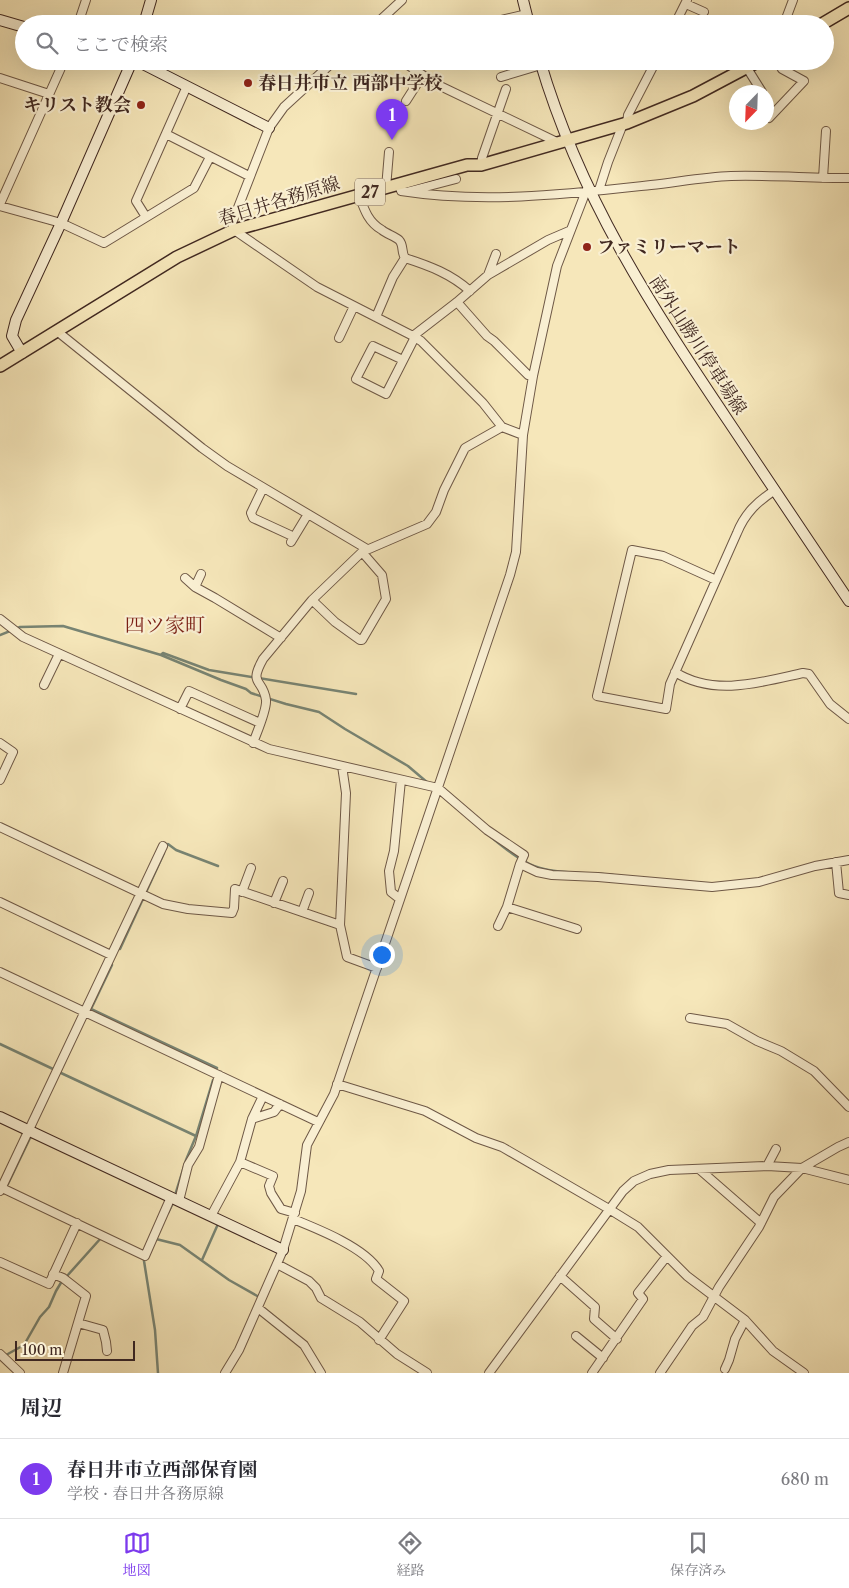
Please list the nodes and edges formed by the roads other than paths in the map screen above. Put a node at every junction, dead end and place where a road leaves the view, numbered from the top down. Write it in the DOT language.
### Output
graph roads {
  1 [pos="85,0"];
  2 [pos="151,0"];
  3 [pos="402,0"];
  4 [pos="523,0"];
  5 [pos="793,0"];
  6 [pos="686,2"];
  7 [pos="849,8"];
  8 [pos="704,12"];
  9 [pos="81,15"];
  10 [pos="147,15"];
  11 [pos="386,15"];
  12 [pos="527,15"];
  13 [pos="680,15"];
  14 [pos="787,15"];
  15 [pos="834,17"];
  16 [pos="0,20"];
  17 [pos="15,24"];
  18 [pos="60,70"];
  19 [pos="129,70"];
  20 [pos="155,70"];
  21 [pos="324,70"];
  22 [pos="414,70"];
  23 [pos="521,70"];
  24 [pos="543,70"];
  25 [pos="651,70"];
  26 [pos="743,70"];
  27 [pos="748,70"];
  28 [pos="784,70"];
  29 [pos="422,76"];
  30 [pos="501,77"];
  31 [pos="0,78"];
  32 [pos="758,85"];
  33 [pos="187,86"];
  34 [pos="506,89"];
  35 [pos="49,94"];
  36 [pos="406,101"];
  37 [pos="497,113"];
  38 [pos="774,113"];
  39 [pos="625,124"];
  40 [pos="269,128"];
  41 [pos="826,131"];
  42 [pos="166,134"];
  43 [pos="563,142"];
  44 [pos="389,152"];
  45 [pos="210,157"];
  46 [pos="481,165"];
  47 [pos="249,176"];
  48 [pos="823,178"];
  49 [pos="849,178"];
  50 [pos="456,179"];
  51 [pos="386,188"];
  52 [pos="403,188"];
  53 [pos="592,191"];
  54 [pos="360,195"];
  55 [pos="0,205"];
  56 [pos="146,217"];
  57 [pos="61,223"];
  58 [pos="234,230"];
  59 [pos="570,230"];
  60 [pos="496,254"];
  61 [pos="405,258"];
  62 [pos="488,275"];
  63 [pos="470,291"];
  64 [pos="457,302"];
  65 [pos="354,306"];
  66 [pos="376,317"];
  67 [pos="58,332"];
  68 [pos="414,337"];
  69 [pos="339,338"];
  70 [pos="22,353"];
  71 [pos="403,360"];
  72 [pos="0,366"];
  73 [pos="533,376"];
  74 [pos="502,427"];
  75 [pos="523,435"];
  76 [pos="263,488"];
  77 [pos="774,490"];
  78 [pos="308,514"];
  79 [pos="364,550"];
  80 [pos="201,574"];
  81 [pos="185,578"];
  82 [pos="716,580"];
  83 [pos="195,587"];
  84 [pos="312,600"];
  85 [pos="849,601"];
  86 [pos="0,619"];
  87 [pos="281,638"];
  88 [pos="59,654"];
  89 [pos="675,672"];
  90 [pos="44,685"];
  91 [pos="180,710"];
  92 [pos="849,719"];
  93 [pos="260,723"];
  94 [pos="253,743"];
  95 [pos="0,744"];
  96 [pos="342,766"];
  97 [pos="0,780"];
  98 [pos="401,780"];
  99 [pos="437,791"];
  100 [pos="0,827"];
  101 [pos="163,846"];
  102 [pos="849,860"];
  103 [pos="836,862"];
  104 [pos="520,864"];
  105 [pos="251,868"];
  106 [pos="282,881"];
  107 [pos="242,892"];
  108 [pos="309,893"];
  109 [pos="140,894"];
  110 [pos="849,895"];
  111 [pos="400,899"];
  112 [pos="0,902"];
  113 [pos="274,903"];
  114 [pos="507,908"];
  115 [pos="302,912"];
  116 [pos="340,925"];
  117 [pos="498,926"];
  118 [pos="577,929"];
  119 [pos="111,955"];
  120 [pos="377,968"];
  121 [pos="0,972"];
  122 [pos="84,1012"];
  123 [pos="690,1018"];
  124 [pos="219,1075"];
  125 [pos="337,1084"];
  126 [pos="263,1096"];
  127 [pos="280,1104"];
  128 [pos="849,1107"];
  129 [pos="0,1117"];
  130 [pos="252,1119"];
  131 [pos="318,1122"];
  132 [pos="29,1131"];
  133 [pos="849,1142"];
  134 [pos="776,1149"];
  135 [pos="240,1162"];
  136 [pos="767,1166"];
  137 [pos="802,1168"];
  138 [pos="699,1169"];
  139 [pos="849,1180"];
  140 [pos="1,1189"];
  141 [pos="175,1199"];
  142 [pos="609,1210"];
  143 [pos="211,1216"];
  144 [pos="294,1216"];
  145 [pos="77,1223"];
  146 [pos="761,1223"];
  147 [pos="283,1250"];
  148 [pos="667,1256"];
  149 [pos="0,1262"];
  150 [pos="277,1264"];
  151 [pos="53,1274"];
  152 [pos="560,1276"];
  153 [pos="714,1297"];
  154 [pos="258,1308"];
  155 [pos="744,1320"];
  156 [pos="78,1323"];
  157 [pos="576,1336"];
  158 [pos="617,1339"];
  159 [pos="378,1340"];
  160 [pos="107,1351"];
  161 [pos="0,1354"];
  162 [pos="603,1358"];
  163 [pos="725,1369"];
  164 [pos="20,1373"];
  165 [pos="63,1373"];
  166 [pos="225,1373"];
  167 [pos="321,1373"];
  168 [pos="427,1373"];
  169 [pos="489,1373"];
  170 [pos="592,1373"];
  171 [pos="660,1373"];
  172 [pos="803,1373"];
  1 -- 9 [label="street"];
  2 -- 10 [label="street"];
  3 -- 11 [label="street"];
  4 -- 12 [label="street"];
  5 -- 14 [label="street"];
  6 -- 8 [label="street"];
  6 -- 13 [label="street"];
  7 -- 15 [label="main road"];
  16 -- 17 [label="street"];
  18 -- 35 [label="street"];
  19 -- 57 [label="street"];
  20 -- 33 [label="street"];
  21 -- 40 [label="street"];
  22 -- 29 [label="street"];
  23 -- 30 [label="street"];
  24 -- 43 [label="street, 南外山勝川停車場線"];
  25 -- 39 [label="street"];
  26 -- 39 [label="main road, 春日井各務原線 / 27"];
  27 -- 32 [label="street"];
  28 -- 38 [label="street"];
  29 -- 36 [label="street"];
  29 -- 37 [label="street"];
  31 -- 35 [label="street"];
  33 -- 40 [label="street"];
  33 -- 42 [label="street"];
  34 -- 37 [label="street"];
  35 -- 55 [label="street"];
  37 -- 43 [label="street"];
  37 -- 46 [label="street"];
  39 -- 43 [label="main road, 春日井各務原線 / 27"];
  39 -- 53 [label="street"];
  40 -- 47 [label="street"];
  41 -- 48 [label="street"];
  42 -- 45 [label="street"];
  42 -- 56 [label="street"];
  43 -- 46 [label="main road, 春日井各務原線 / 27"];
  43 -- 53 [label="street, 南外山勝川停車場線"];
  44 -- 51 [label="street"];
  45 -- 47 [label="street"];
  45 -- 56 [label="street"];
  46 -- 52 [label="main road, 春日井各務原線 / 27"];
  47 -- 58 [label="street"];
  48 -- 49 [label="street"];
  48 -- 53 [label="street"];
  50 -- 52 [label="street"];
  51 -- 52 [label="main road, 春日井各務原線 / 27"];
  51 -- 54 [label="main road, 春日井各務原線 / 27"];
  52 -- 53 [label="street"];
  53 -- 59 [label="street"];
  53 -- 77 [label="street, 南外山勝川停車場線"];
  54 -- 58 [label="main road, 春日井各務原線 / 27"];
  54 -- 61 [label="street"];
  55 -- 57 [label="street"];
  56 -- 57 [label="street"];
  57 -- 70 [label="street"];
  58 -- 65 [label="street"];
  58 -- 67 [label="main road, 春日井各務原線 / 27"];
  59 -- 62 [label="street"];
  59 -- 73 [label="street"];
  60 -- 62 [label="street"];
  61 -- 63 [label="street"];
  61 -- 66 [label="street"];
  62 -- 63 [label="street"];
  63 -- 64 [label="street"];
  64 -- 68 [label="street"];
  64 -- 73 [label="street"];
  65 -- 66 [label="street"];
  65 -- 69 [label="street"];
  66 -- 68 [label="street"];
  67 -- 70 [label="main road, 春日井各務原線 / 27"];
  67 -- 76 [label="street"];
  68 -- 71 [label="street"];
  68 -- 74 [label="street"];
  70 -- 72 [label="main road, 春日井各務原線 / 27"];
  71 -- 71 [label="street"];
  73 -- 75 [label="street"];
  74 -- 75 [label="street"];
  74 -- 79 [label="street"];
  75 -- 99 [label="street"];
  76 -- 78 [label="street"];
  76 -- 78 [label="street"];
  77 -- 82 [label="street"];
  77 -- 85 [label="street, 南外山勝川停車場線"];
  78 -- 79 [label="street"];
  79 -- 84 [label="street"];
  79 -- 84 [label="street"];
  80 -- 83 [label="street"];
  81 -- 83 [label="street"];
  82 -- 89 [label="street"];
  82 -- 89 [label="street"];
  83 -- 87 [label="street"];
  84 -- 87 [label="street"];
  86 -- 88 [label="street"];
  87 -- 93 [label="street"];
  88 -- 90 [label="street"];
  88 -- 91 [label="street"];
  89 -- 92 [label="street"];
  91 -- 93 [label="street"];
  91 -- 94 [label="street"];
  93 -- 94 [label="street"];
  94 -- 96 [label="street"];
  95 -- 97 [label="street"];
  96 -- 98 [label="street"];
  96 -- 116 [label="street"];
  98 -- 99 [label="street"];
  98 -- 111 [label="street"];
  99 -- 104 [label="street"];
  99 -- 111 [label="street"];
  100 -- 109 [label="street"];
  101 -- 109 [label="street"];
  102 -- 103 [label="street"];
  103 -- 104 [label="street"];
  103 -- 110 [label="street"];
  104 -- 114 [label="street"];
  105 -- 107 [label="street"];
  106 -- 113 [label="street"];
  107 -- 109 [label="street"];
  107 -- 113 [label="street"];
  108 -- 115 [label="street"];
  109 -- 119 [label="street"];
  111 -- 120 [label="street"];
  112 -- 119 [label="street"];
  113 -- 115 [label="street"];
  114 -- 117 [label="street"];
  114 -- 118 [label="street"];
  115 -- 116 [label="street"];
  116 -- 120 [label="street"];
  119 -- 122 [label="street"];
  120 -- 125 [label="street"];
  121 -- 122 [label="street"];
  122 -- 124 [label="street"];
  122 -- 132 [label="street"];
  123 -- 128 [label="street"];
  124 -- 126 [label="street"];
  124 -- 141 [label="street"];
  125 -- 131 [label="street"];
  125 -- 142 [label="street"];
  126 -- 127 [label="street"];
  126 -- 130 [label="street"];
  127 -- 130 [label="street"];
  127 -- 131 [label="street"];
  129 -- 132 [label="street"];
  130 -- 135 [label="street"];
  131 -- 144 [label="street"];
  132 -- 140 [label="street"];
  132 -- 141 [label="street"];
  133 -- 137 [label="street"];
  134 -- 136 [label="street"];
  135 -- 143 [label="street"];
  135 -- 144 [label="street"];
  136 -- 137 [label="street"];
  136 -- 138 [label="street"];
  137 -- 139 [label="street"];
  137 -- 146 [label="street"];
  138 -- 142 [label="street"];
  138 -- 146 [label="street"];
  140 -- 145 [label="street"];
  141 -- 143 [label="street"];
  141 -- 145 [label="street"];
  142 -- 148 [label="street"];
  142 -- 152 [label="street"];
  143 -- 147 [label="street"];
  144 -- 147 [label="street"];
  144 -- 159 [label="street"];
  145 -- 151 [label="street"];
  146 -- 153 [label="street"];
  147 -- 150 [label="street"];
  148 -- 153 [label="street"];
  148 -- 158 [label="street"];
  149 -- 151 [label="street"];
  150 -- 154 [label="street"];
  150 -- 159 [label="street"];
  151 -- 156 [label="street"];
  152 -- 158 [label="street"];
  152 -- 169 [label="street"];
  153 -- 155 [label="street"];
  153 -- 171 [label="street"];
  154 -- 166 [label="street"];
  154 -- 167 [label="street"];
  155 -- 163 [label="street"];
  155 -- 172 [label="street"];
  156 -- 160 [label="street"];
  156 -- 165 [label="street"];
  157 -- 162 [label="street"];
  158 -- 162 [label="street"];
  159 -- 168 [label="street"];
  161 -- 164 [label="street"];
  162 -- 170 [label="street"];
}
